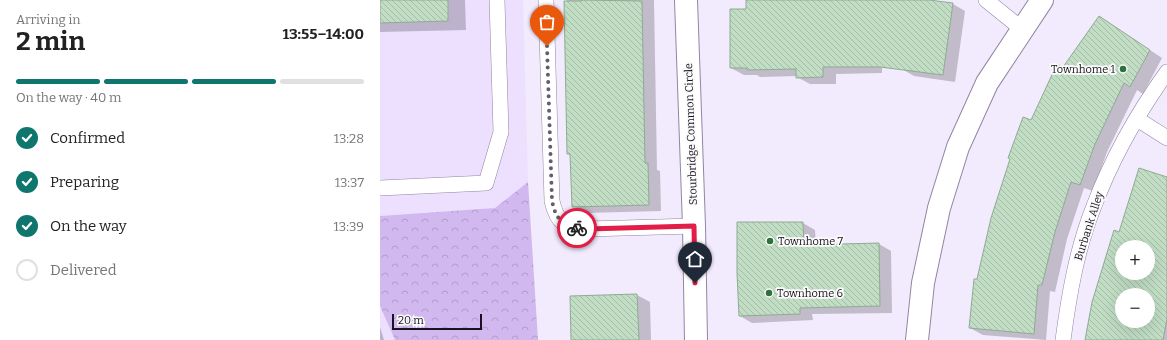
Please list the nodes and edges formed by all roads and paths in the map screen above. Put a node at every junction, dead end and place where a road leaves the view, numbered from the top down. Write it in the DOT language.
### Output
graph roads {
  1 [pos="497,0"];
  2 [pos="546,0"];
  3 [pos="686,0"];
  4 [pos="986,0"];
  5 [pos="1042,0"];
  6 [pos="1022,29"];
  7 [pos="1167,72"];
  8 [pos="1137,119"];
  9 [pos="1167,138"];
  10 [pos="380,188"];
  11 [pos="694,226"];
  12 [pos="696,340"];
  13 [pos="917,340"];
  14 [pos="1063,340"];
  1 -- 10 [label="lane"];
  2 -- 11 [label="lane"];
  3 -- 11 [label="street, Stourbridge Common Circle"];
  4 -- 6 [label="lane"];
  5 -- 6 [label="street"];
  6 -- 13 [label="street"];
  7 -- 8 [label="lane, Burbank Alley"];
  8 -- 9 [label="lane"];
  8 -- 14 [label="lane, Burbank Alley"];
  11 -- 12 [label="street, Stourbridge Common Circle"];
}
